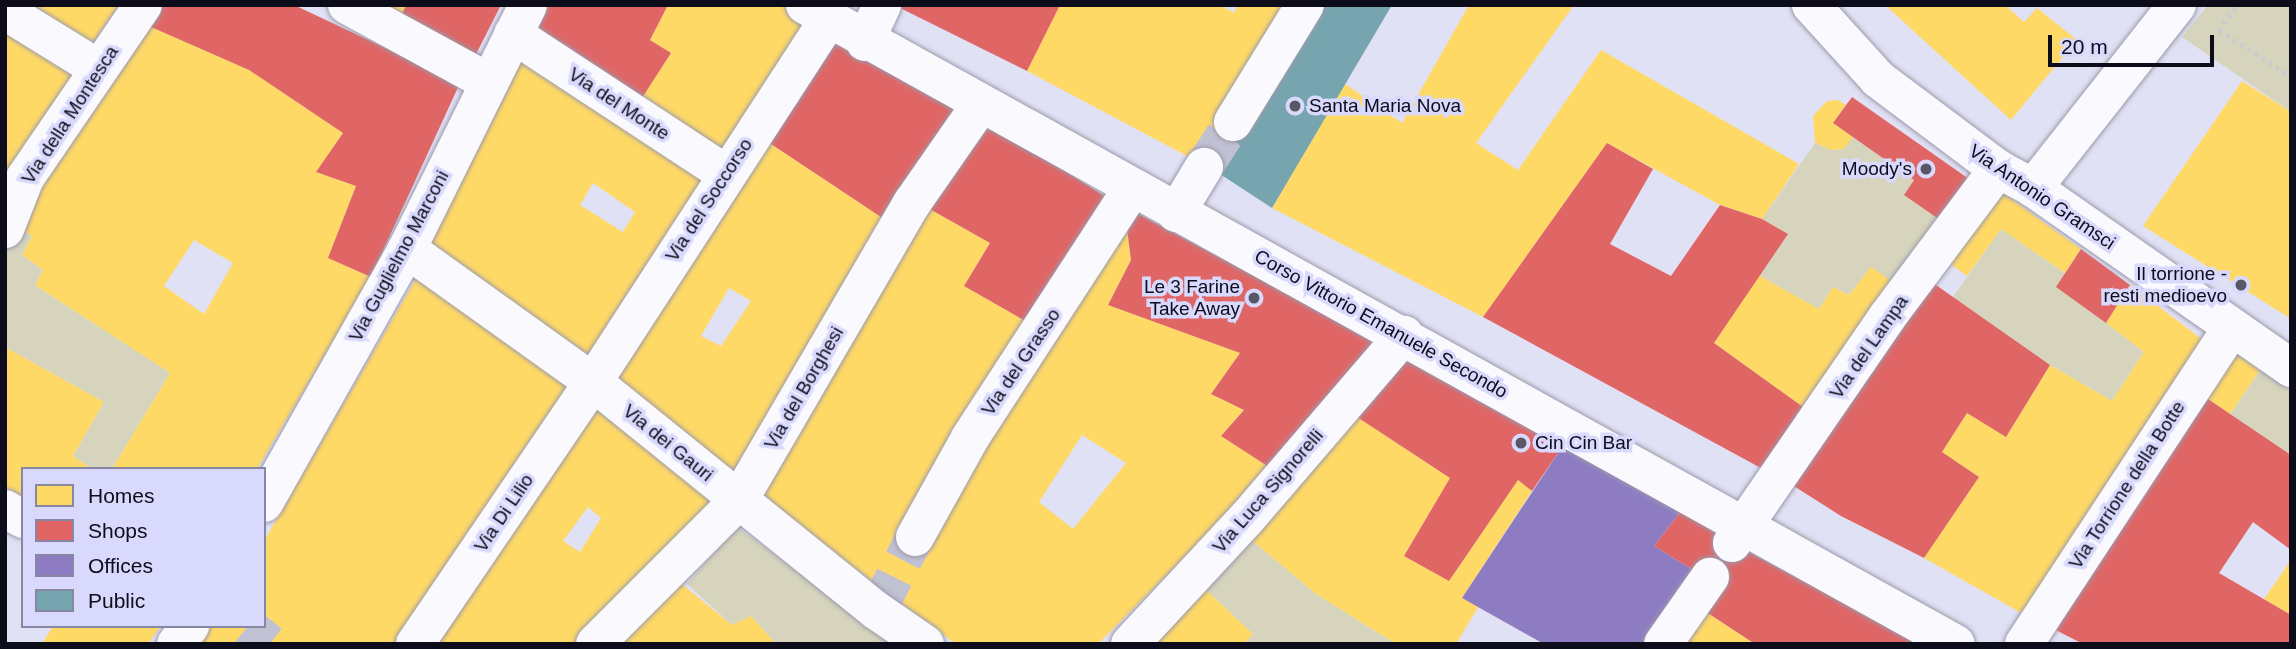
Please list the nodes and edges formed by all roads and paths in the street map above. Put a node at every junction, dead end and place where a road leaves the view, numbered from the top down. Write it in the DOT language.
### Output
graph roads {
  1 [pos="143,5"];
  2 [pos="347,5"];
  3 [pos="881,5"];
  4 [pos="1305,5"];
  5 [pos="1811,5"];
  6 [pos="5,11"];
  7 [pos="817,13"];
  8 [pos="2194,14"];
  9 [pos="520,20"];
  10 [pos="865,42"];
  11 [pos="99,69"];
  12 [pos="2291,76"];
  13 [pos="488,82"];
  14 [pos="980,106"];
  15 [pos="1233,122"];
  16 [pos="1204,167"];
  17 [pos="1998,169"];
  18 [pos="725,173"];
  19 [pos="2033,188"];
  20 [pos="1131,190"];
  21 [pos="1176,213"];
  22 [pos="5,229"];
  23 [pos="407,249"];
  24 [pos="2232,327"];
  25 [pos="1404,335"];
  26 [pos="2291,368"];
  27 [pos="593,382"];
  28 [pos="266,499"];
  29 [pos="739,500"];
  30 [pos="5,509"];
  31 [pos="21,518"];
  32 [pos="1738,535"];
  33 [pos="915,537"];
  34 [pos="1710,577"];
  35 [pos="415,644"];
  36 [pos="595,644"];
  37 [pos="925,644"];
  38 [pos="1130,644"];
  39 [pos="1663,644"];
  40 [pos="1956,644"];
  41 [pos="2024,644"];
  1 -- 11 [label="street, Via della Montesca"];
  2 -- 13 [label="street"];
  3 -- 10 [label="street"];
  4 -- 15 [label="street"];
  5 -- 17 [label="street, Via Antonio Gramsci"];
  6 -- 11 [label="street"];
  7 -- 10 [label="street, Corso Vittorio Emanuele Secondo"];
  7 -- 18 [label="street, Via del Soccorso"];
  8 -- 12 [label="path"];
  8 -- 19 [label="street"];
  9 -- 13 [label="street, Via Guglielmo Marconi"];
  9 -- 18 [label="street, Via del Monte"];
  10 -- 14 [label="street, Corso Vittorio Emanuele Secondo"];
  11 -- 22 [label="street, Via della Montesca"];
  13 -- 23 [label="street, Via Guglielmo Marconi"];
  14 -- 20 [label="street, Corso Vittorio Emanuele Secondo"];
  14 -- 29 [label="street, Via del Borghesi"];
  16 -- 21 [label="street"];
  17 -- 19 [label="street, Via Antonio Gramsci"];
  17 -- 32 [label="street, Via del Lampa"];
  18 -- 27 [label="street, Via del Soccorso"];
  19 -- 24 [label="street, Via Antonio Gramsci"];
  20 -- 21 [label="street, Corso Vittorio Emanuele Secondo"];
  20 -- 33 [label="street, Via del Grasso"];
  21 -- 25 [label="street, Corso Vittorio Emanuele Secondo"];
  23 -- 27 [label="street, Via dei Gauri"];
  23 -- 28 [label="street, Via Guglielmo Marconi"];
  24 -- 26 [label="street, Via Antonio Gramsci"];
  24 -- 41 [label="street, Via Torrione della Botte"];
  25 -- 32 [label="street, Corso Vittorio Emanuele Secondo"];
  25 -- 38 [label="street, Via Luca Signorelli"];
  27 -- 29 [label="street, Via dei Gauri"];
  27 -- 35 [label="street, Via Di Lilio"];
  29 -- 36 [label="street, Via del Borghesi"];
  29 -- 37 [label="street, Via dei Gauri"];
  30 -- 31 [label="street"];
  32 -- 40 [label="street, Corso Vittorio Emanuele Secondo"];
  34 -- 39 [label="street"];
}
